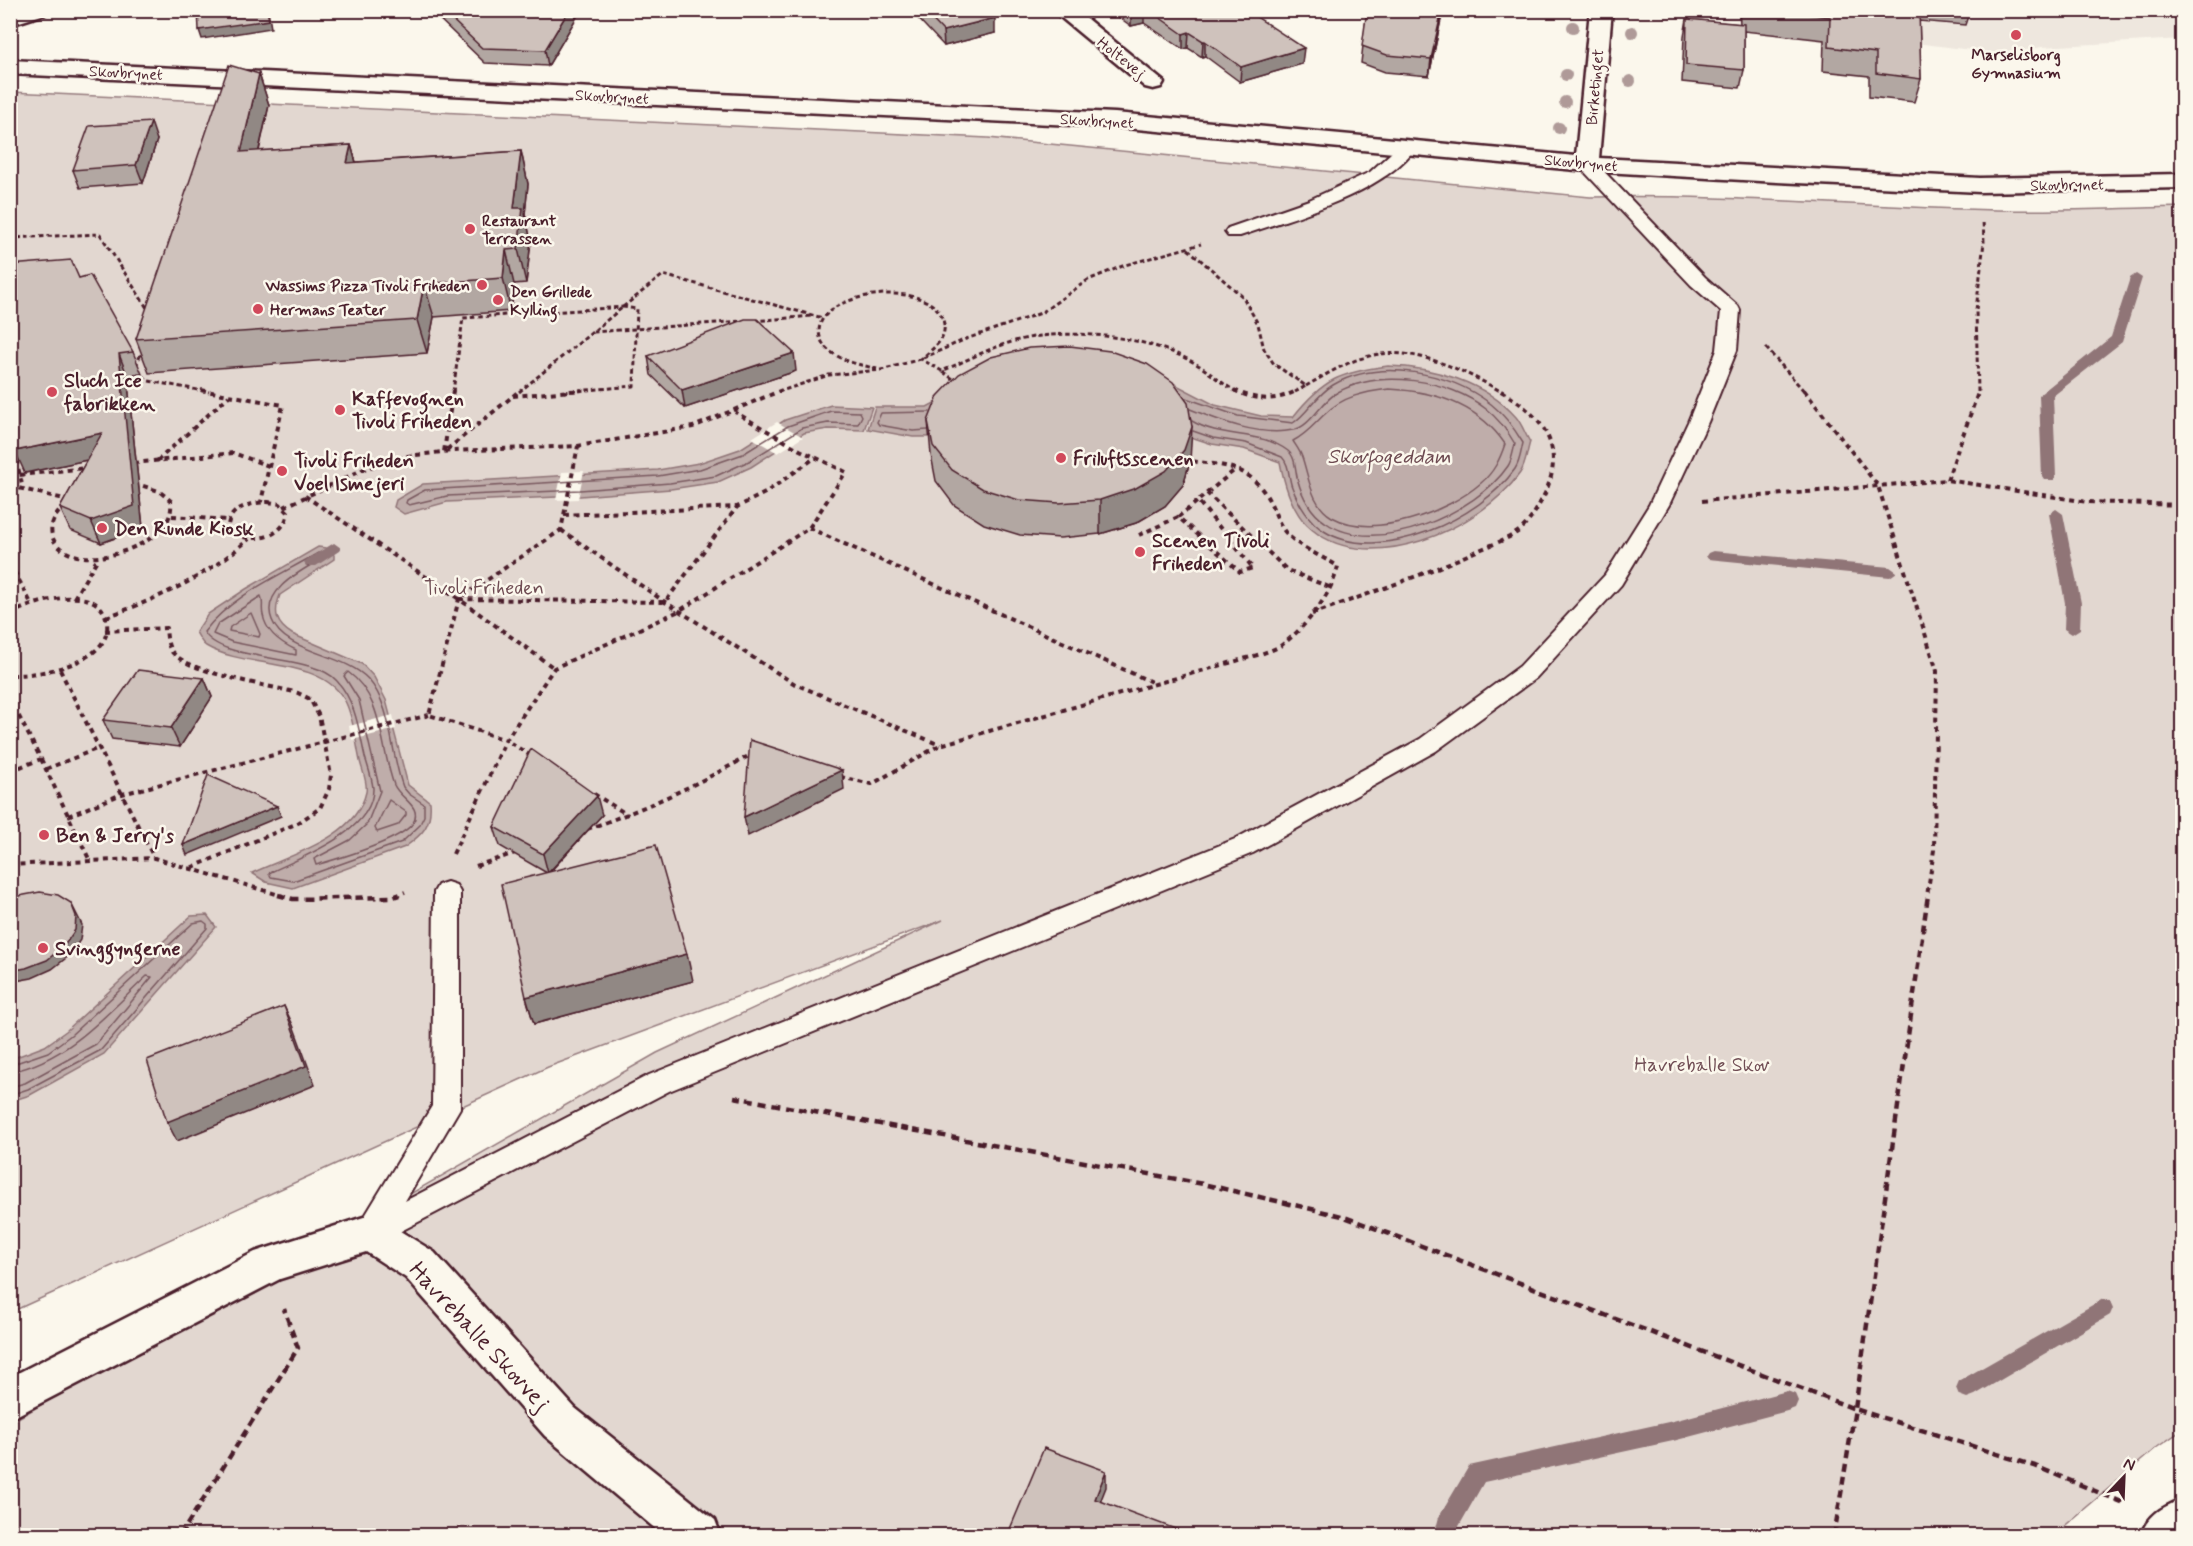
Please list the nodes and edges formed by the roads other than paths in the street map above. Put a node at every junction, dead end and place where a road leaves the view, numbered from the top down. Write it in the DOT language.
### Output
graph roads {
  1 [pos="38,10"];
  2 [pos="1062,10"];
  3 [pos="1601,10"];
  4 [pos="10,19"];
  5 [pos="10,67"];
  6 [pos="1153,82"];
  7 [pos="1408,147"];
  8 [pos="1587,164"];
  9 [pos="2182,182"];
  10 [pos="1234,232"];
  11 [pos="447,892"];
  12 [pos="370,1233"];
  13 [pos="10,1399"];
  14 [pos="699,1536"];
  1 -- 4 [label="street"];
  2 -- 6 [label="street, Holtevej"];
  3 -- 8 [label="street, Birketinget"];
  5 -- 7 [label="street, Skovbrynet"];
  7 -- 8 [label="street, Skovbrynet"];
  7 -- 10 [label="lane"];
  8 -- 9 [label="street, Skovbrynet"];
  8 -- 12 [label="lane"];
  11 -- 12 [label="lane"];
  12 -- 13 [label="street"];
  12 -- 14 [label="street, Havreballe Skovvej"];
}
